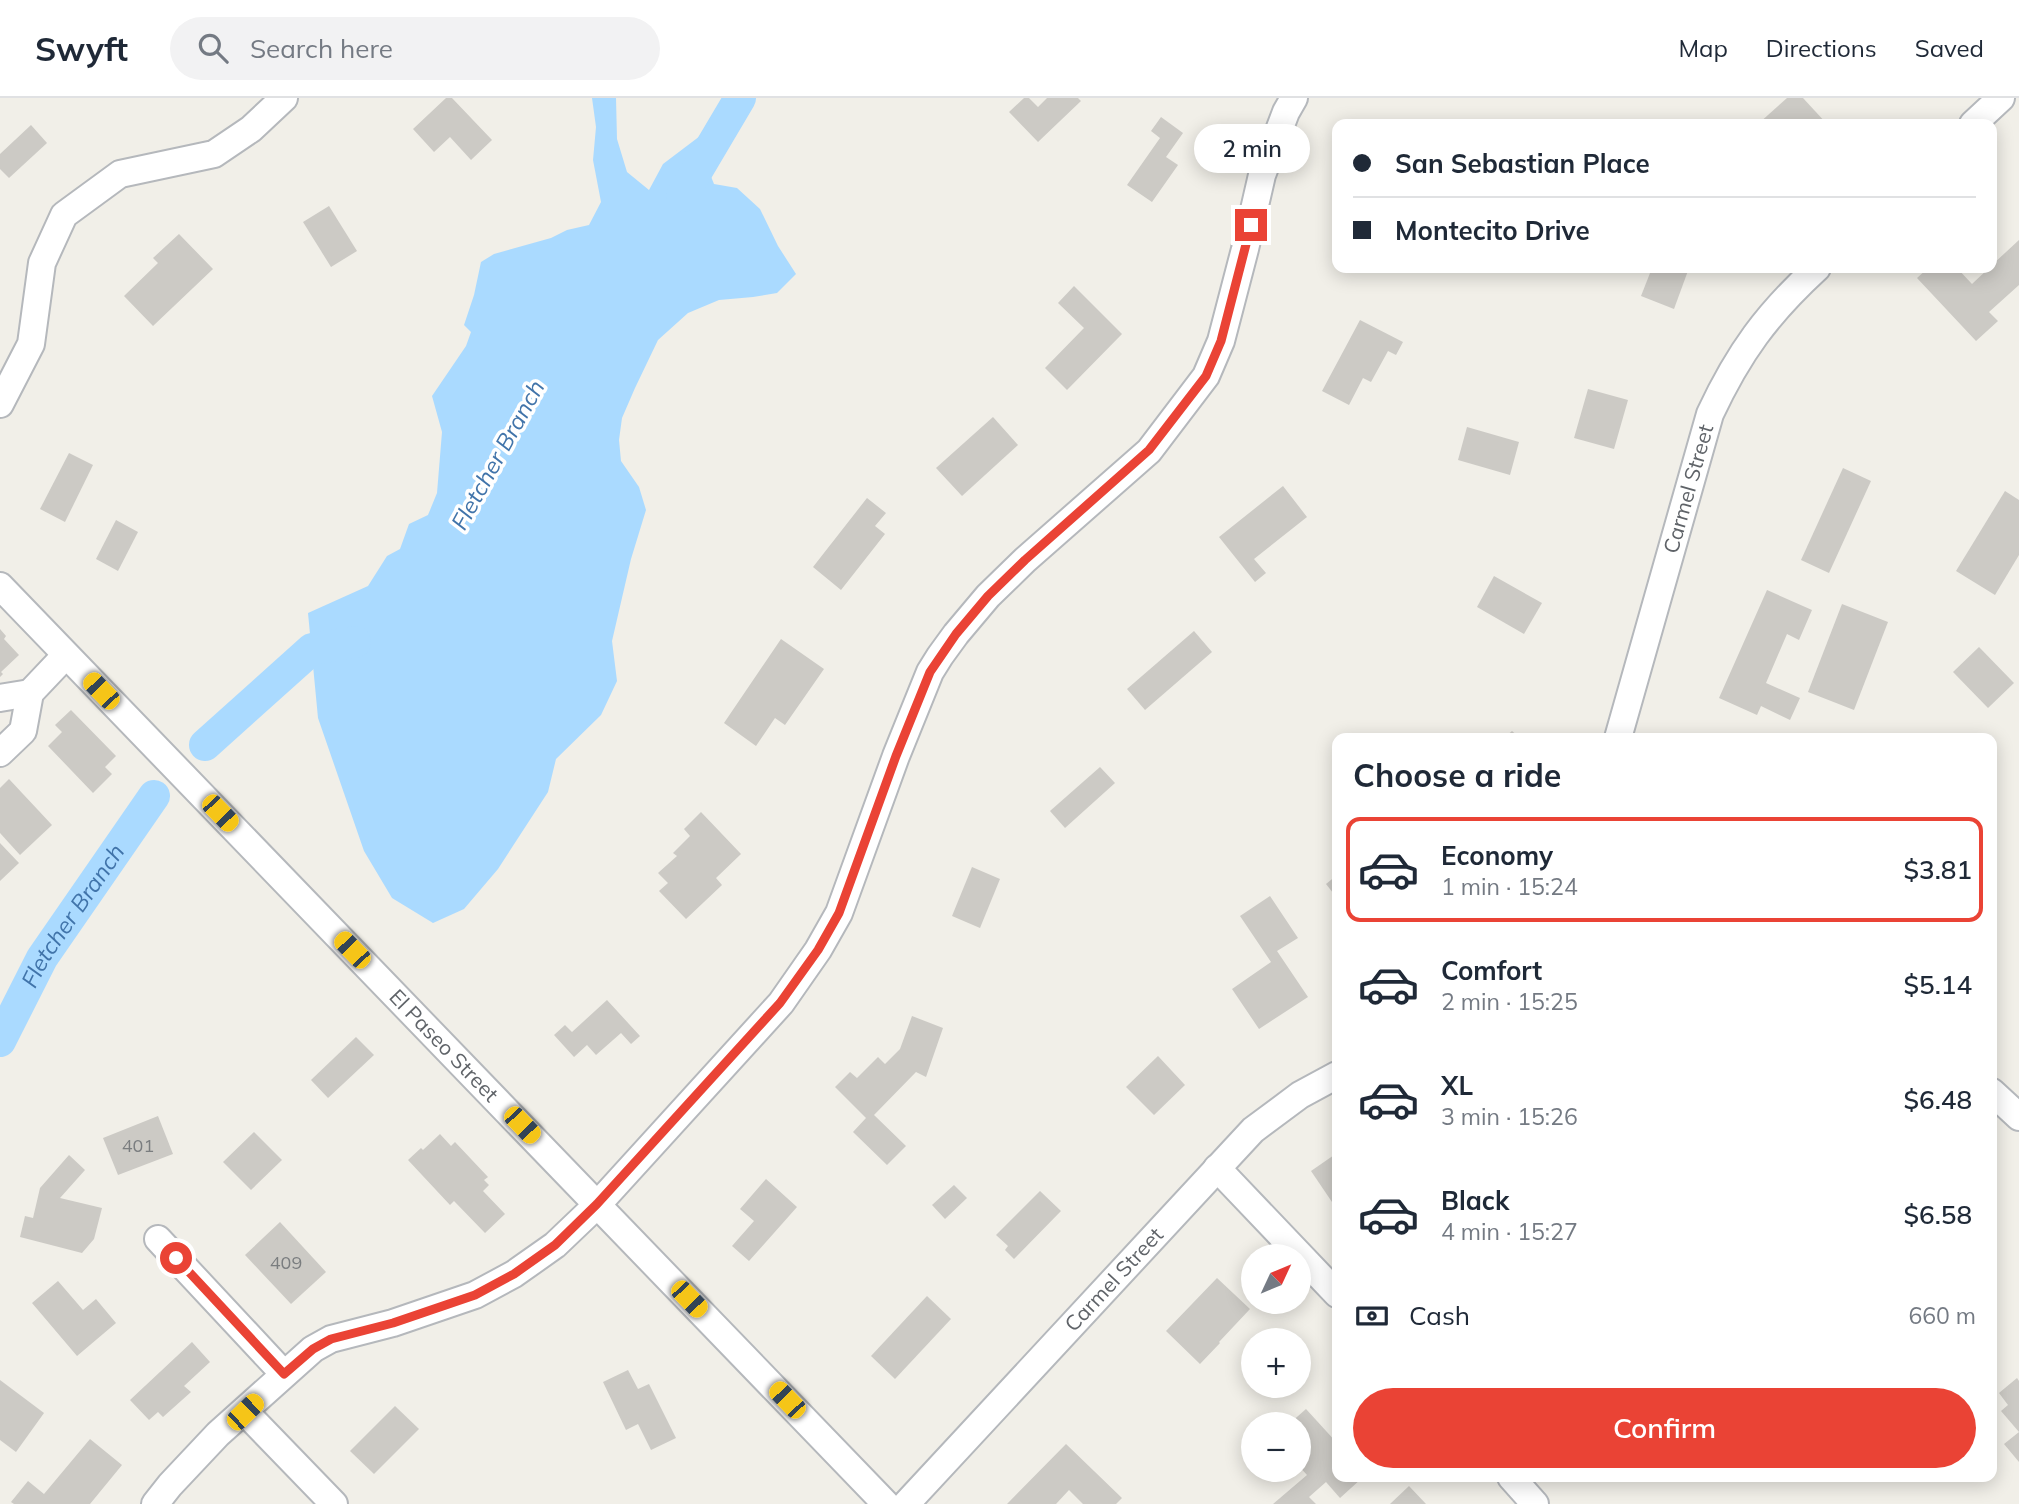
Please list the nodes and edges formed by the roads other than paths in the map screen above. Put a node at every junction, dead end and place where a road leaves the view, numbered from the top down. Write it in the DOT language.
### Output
graph roads {
  1 [pos="284,98"];
  2 [pos="1294,98"];
  3 [pos="2001,98"];
  4 [pos="1978,119"];
  5 [pos="1811,273"];
  6 [pos="0,404"];
  7 [pos="0,586"];
  8 [pos="66,655"];
  9 [pos="30,693"];
  10 [pos="0,698"];
  11 [pos="1619,733"];
  12 [pos="0,753"];
  13 [pos="1332,1078"];
  14 [pos="1997,1097"];
  15 [pos="2019,1117"];
  16 [pos="1217,1168"];
  17 [pos="597,1204"];
  18 [pos="158,1238"];
  19 [pos="1332,1289"];
  20 [pos="284,1374"];
  21 [pos="245,1412"];
  22 [pos="1515,1482"];
  23 [pos="155,1504"];
  24 [pos="334,1504"];
  25 [pos="886,1504"];
  26 [pos="906,1504"];
  27 [pos="1535,1504"];
  1 -- 6 [label="street"];
  2 -- 17 [label="street"];
  3 -- 4 [label="street"];
  5 -- 11 [label="street, Carmel Street"];
  7 -- 8 [label="street, El Paseo Street"];
  8 -- 9 [label="street"];
  8 -- 17 [label="street, El Paseo Street"];
  9 -- 10 [label="street"];
  9 -- 12 [label="street"];
  13 -- 16 [label="street, Carmel Street"];
  14 -- 15 [label="street"];
  16 -- 19 [label="street"];
  16 -- 26 [label="street, Carmel Street"];
  17 -- 20 [label="street"];
  17 -- 25 [label="street, El Paseo Street"];
  18 -- 20 [label="street"];
  20 -- 21 [label="street"];
  21 -- 23 [label="street"];
  21 -- 24 [label="street"];
  22 -- 27 [label="street"];
}
